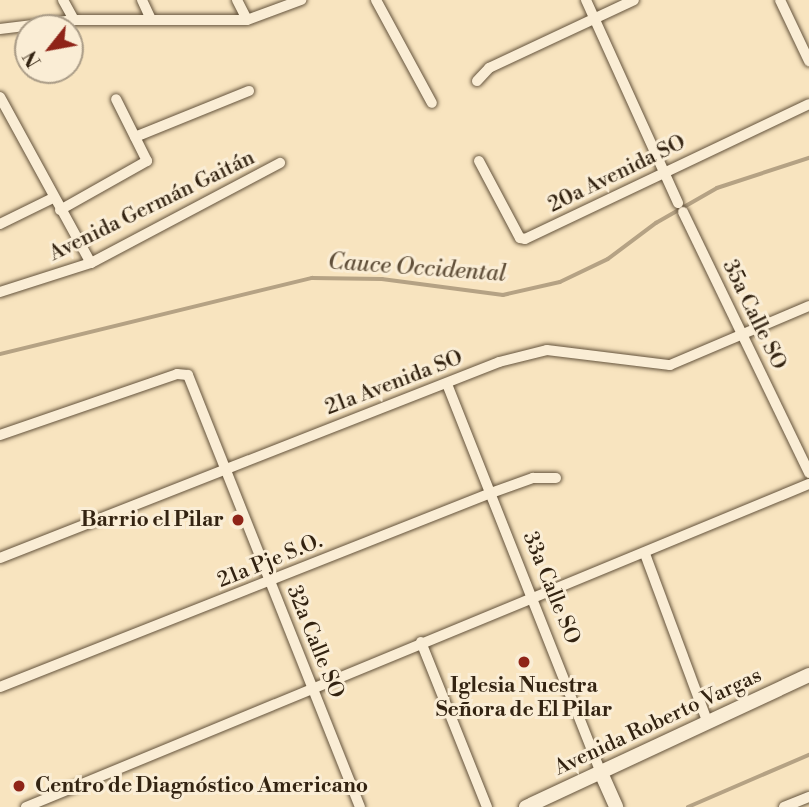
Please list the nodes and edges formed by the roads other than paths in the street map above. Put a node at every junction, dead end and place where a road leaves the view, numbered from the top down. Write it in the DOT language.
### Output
graph roads {
  1 [pos="142,0"];
  2 [pos="237,0"];
  3 [pos="301,0"];
  4 [pos="376,0"];
  5 [pos="586,0"];
  6 [pos="634,0"];
  7 [pos="780,0"];
  8 [pos="151,19"];
  9 [pos="595,19"];
  10 [pos="84,20"];
  11 [pos="247,20"];
  12 [pos="809,61"];
  13 [pos="477,81"];
  14 [pos="249,91"];
  15 [pos="0,97"];
  16 [pos="116,99"];
  17 [pos="432,103"];
  18 [pos="809,104"];
  19 [pos="135,137"];
  20 [pos="479,161"];
  21 [pos="281,163"];
  22 [pos="664,172"];
  23 [pos="53,198"];
  24 [pos="60,210"];
  25 [pos="0,225"];
  26 [pos="92,262"];
  27 [pos="0,292"];
  28 [pos="809,306"];
  29 [pos="743,338"];
  30 [pos="447,384"];
  31 [pos="0,435"];
  32 [pos="227,472"];
  33 [pos="809,473"];
  34 [pos="556,478"];
  35 [pos="809,484"];
  36 [pos="491,493"];
  37 [pos="645,554"];
  38 [pos="0,558"];
  39 [pos="270,583"];
  40 [pos="534,600"];
  41 [pos="421,642"];
  42 [pos="809,675"];
  43 [pos="0,687"];
  44 [pos="315,688"];
  45 [pos="707,721"];
  46 [pos="602,775"];
  47 [pos="809,797"];
  48 [pos="26,807"];
  49 [pos="360,807"];
  50 [pos="487,807"];
  51 [pos="526,807"];
  52 [pos="616,807"];
  53 [pos="784,807"];
  1 -- 8 [label="street"];
  2 -- 11 [label="street"];
  3 -- 11 [label="street"];
  4 -- 17 [label="street"];
  5 -- 9 [label="street"];
  6 -- 9 [label="street"];
  7 -- 12 [label="street"];
  8 -- 10 [label="street"];
  8 -- 11 [label="street"];
  9 -- 13 [label="street"];
  9 -- 22 [label="street"];
  14 -- 19 [label="street"];
  15 -- 23 [label="street"];
  16 -- 19 [label="street"];
  18 -- 22 [label="street, 20a Avenida SO"];
  19 -- 24 [label="street"];
  20 -- 22 [label="street, 20a Avenida SO"];
  21 -- 26 [label="street, Avenida Germán Gaitán"];
  22 -- 29 [label="street, 35a Calle SO"];
  23 -- 24 [label="street"];
  23 -- 25 [label="street"];
  24 -- 26 [label="street"];
  26 -- 27 [label="street, Avenida Germán Gaitán"];
  28 -- 29 [label="street, 21a Avenida SO"];
  29 -- 30 [label="street, 21a Avenida SO"];
  29 -- 33 [label="street, 35a Calle SO"];
  30 -- 32 [label="street, 21a Avenida SO"];
  30 -- 36 [label="street, 33a Calle SO"];
  31 -- 32 [label="street, 32a Calle SO"];
  32 -- 38 [label="street, 21a Avenida SO"];
  32 -- 39 [label="street, 32a Calle SO"];
  34 -- 36 [label="street, 21a Pje S.O."];
  35 -- 37 [label="street"];
  36 -- 39 [label="street, 21a Pje S.O."];
  36 -- 40 [label="street, 33a Calle SO"];
  37 -- 40 [label="street"];
  37 -- 45 [label="street"];
  39 -- 43 [label="street, 21a Pje S.O."];
  39 -- 44 [label="street, 32a Calle SO"];
  40 -- 41 [label="street"];
  40 -- 46 [label="street, 33a Calle SO"];
  41 -- 44 [label="street"];
  41 -- 50 [label="street"];
  42 -- 45 [label="street, Avenida Roberto Vargas"];
  44 -- 48 [label="street"];
  44 -- 49 [label="street, 32a Calle SO"];
  45 -- 46 [label="street, Avenida Roberto Vargas"];
  46 -- 51 [label="street, Avenida Roberto Vargas"];
  46 -- 52 [label="street, 33a Calle SO"];
  47 -- 53 [label="street"];
}
